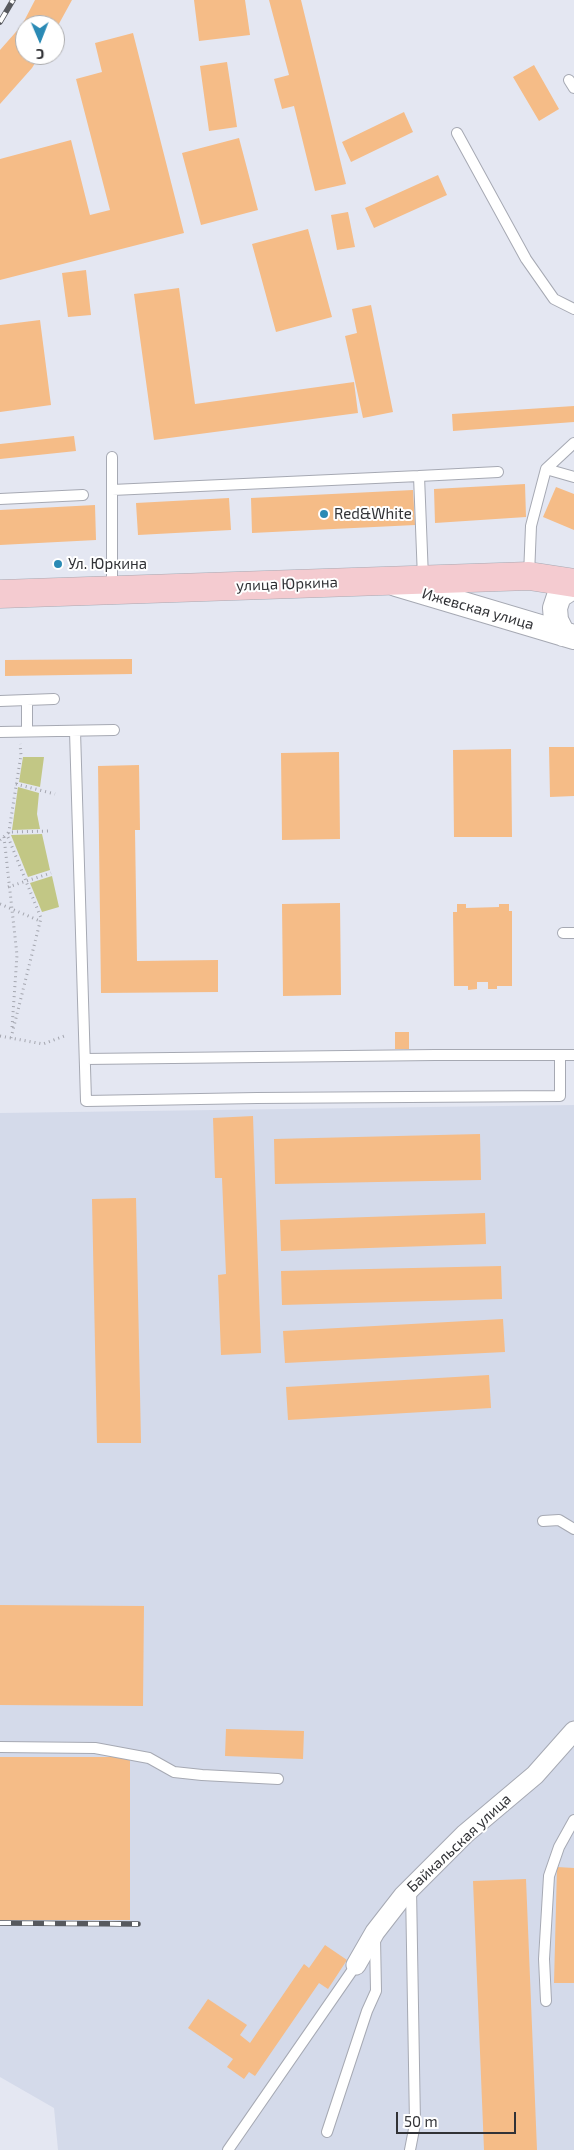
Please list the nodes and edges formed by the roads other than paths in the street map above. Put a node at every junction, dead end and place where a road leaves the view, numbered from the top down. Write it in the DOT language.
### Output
graph roads {
  1 [pos="457,133"];
  2 [pos="574,309"];
  3 [pos="574,443"];
  4 [pos="112,456"];
  5 [pos="546,469"];
  6 [pos="498,472"];
  7 [pos="419,476"];
  8 [pos="574,477"];
  9 [pos="112,490"];
  10 [pos="83,495"];
  11 [pos="0,499"];
  12 [pos="529,576"];
  13 [pos="423,579"];
  14 [pos="383,580"];
  15 [pos="574,585"];
  16 [pos="112,590"];
  17 [pos="0,594"];
  18 [pos="569,635"];
  19 [pos="54,699"];
  20 [pos="0,700"];
  21 [pos="27,700"];
  22 [pos="114,730"];
  23 [pos="24,731"];
  24 [pos="75,731"];
  25 [pos="0,732"];
  26 [pos="563,933"];
  27 [pos="574,933"];
  28 [pos="560,1055"];
  29 [pos="574,1055"];
  30 [pos="85,1059"];
  31 [pos="543,1521"];
  32 [pos="574,1529"];
  33 [pos="574,1731"];
  34 [pos="0,1747"];
  35 [pos="278,1779"];
  36 [pos="574,1820"];
  37 [pos="411,1887"];
  38 [pos="375,1932"];
  39 [pos="356,1965"];
  40 [pos="546,2002"];
  41 [pos="327,2132"];
  42 [pos="228,2150"];
  43 [pos="410,2150"];
  1 -- 2 [label="lane"];
  3 -- 5 [label="lane"];
  4 -- 9 [label="lane"];
  5 -- 8 [label="lane"];
  5 -- 12 [label="lane"];
  6 -- 7 [label="lane"];
  7 -- 9 [label="lane"];
  7 -- 13 [label="lane"];
  9 -- 16 [label="lane"];
  10 -- 11 [label="lane"];
  12 -- 13 [label="main road, улица Юркина"];
  12 -- 15 [label="main road, улица Юркина"];
  13 -- 14 [label="main road, улица Юркина"];
  14 -- 16 [label="main road, улица Юркина"];
  14 -- 18 [label="street, Ижевская улица"];
  15 -- 18 [label="street"];
  16 -- 17 [label="main road, улица Юркина"];
  19 -- 21 [label="lane"];
  20 -- 21 [label="lane"];
  21 -- 23 [label="lane"];
  22 -- 24 [label="lane"];
  23 -- 24 [label="lane"];
  23 -- 25 [label="lane"];
  24 -- 30 [label="lane"];
  26 -- 27 [label="lane"];
  28 -- 29 [label="lane"];
  28 -- 30 [label="lane"];
  28 -- 30 [label="lane"];
  31 -- 32 [label="lane"];
  33 -- 37 [label="street, Байкальская улица"];
  34 -- 35 [label="lane"];
  36 -- 40 [label="lane"];
  37 -- 38 [label="street, Байкальская улица"];
  37 -- 43 [label="lane"];
  38 -- 39 [label="street, Байкальская улица"];
  38 -- 41 [label="lane"];
  39 -- 42 [label="lane"];
}
